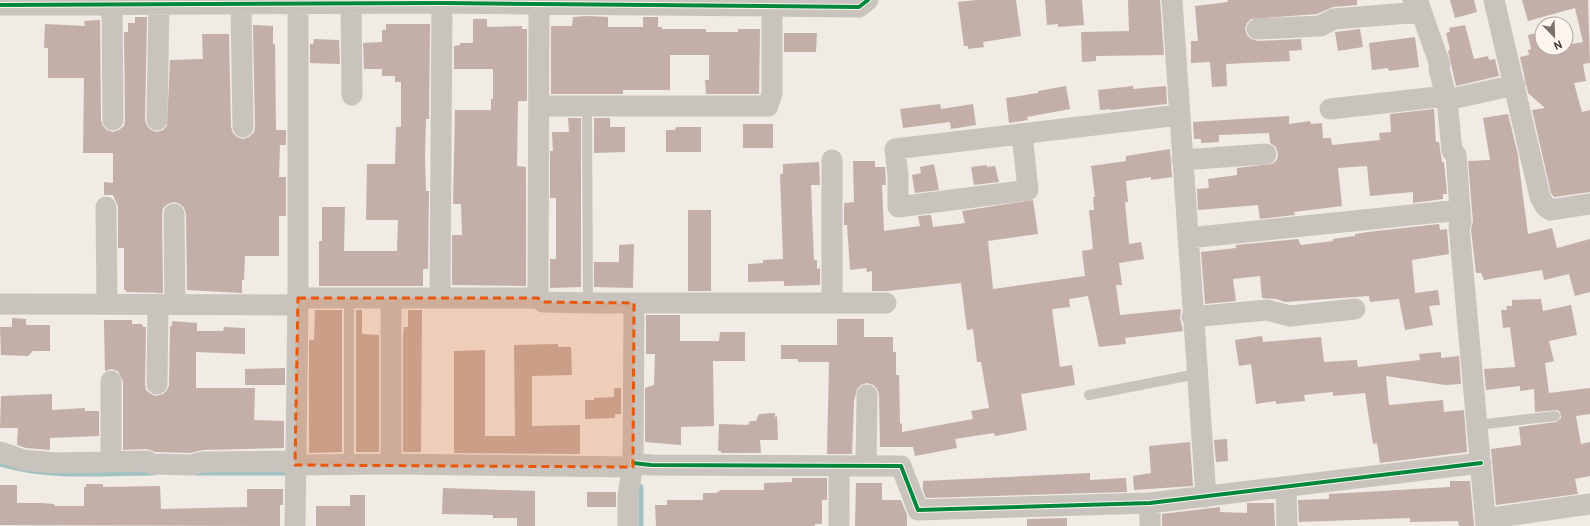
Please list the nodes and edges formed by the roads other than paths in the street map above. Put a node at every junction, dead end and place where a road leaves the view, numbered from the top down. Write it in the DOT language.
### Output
graph roads {
  1 [pos="868,0"];
  2 [pos="1172,0"];
  3 [pos="1494,0"];
  4 [pos="63,2"];
  5 [pos="159,2"];
  6 [pos="298,2"];
  7 [pos="442,2"];
  8 [pos="512,2"];
  9 [pos="610,2"];
  10 [pos="706,2"];
  11 [pos="11,3"];
  12 [pos="110,3"];
  13 [pos="352,3"];
  14 [pos="802,3"];
  15 [pos="539,4"];
  16 [pos="241,5"];
  17 [pos="772,5"];
  18 [pos="1417,6"];
  19 [pos="1256,30"];
  20 [pos="1515,85"];
  21 [pos="352,95"];
  22 [pos="1446,98"];
  23 [pos="540,106"];
  24 [pos="587,106"];
  25 [pos="1330,109"];
  26 [pos="1179,115"];
  27 [pos="113,120"];
  28 [pos="157,120"];
  29 [pos="243,127"];
  30 [pos="1022,134"];
  31 [pos="1266,154"];
  32 [pos="832,160"];
  33 [pos="1182,160"];
  34 [pos="1590,204"];
  35 [pos="106,207"];
  36 [pos="1460,210"];
  37 [pos="174,214"];
  38 [pos="1188,238"];
  39 [pos="349,298"];
  40 [pos="391,298"];
  41 [pos="440,298"];
  42 [pos="538,298"];
  43 [pos="298,301"];
  44 [pos="588,303"];
  45 [pos="634,303"];
  46 [pos="832,303"];
  47 [pos="886,303"];
  48 [pos="0,304"];
  49 [pos="107,304"];
  50 [pos="166,304"];
  51 [pos="1355,309"];
  52 [pos="1192,318"];
  53 [pos="1197,374"];
  54 [pos="111,381"];
  55 [pos="157,384"];
  56 [pos="866,395"];
  57 [pos="1088,395"];
  58 [pos="1555,416"];
  59 [pos="1477,425"];
  60 [pos="0,452"];
  61 [pos="111,461"];
  62 [pos="1480,463"];
  63 [pos="391,464"];
  64 [pos="349,465"];
  65 [pos="839,466"];
  66 [pos="866,466"];
  67 [pos="633,467"];
  68 [pos="295,469"];
  69 [pos="1286,488"];
  70 [pos="1206,497"];
  71 [pos="914,499"];
  72 [pos="1150,503"];
  73 [pos="1590,504"];
  74 [pos="1486,522"];
  75 [pos="295,526"];
  76 [pos="628,526"];
  77 [pos="839,526"];
  78 [pos="914,526"];
  79 [pos="1150,526"];
  80 [pos="1287,526"];
  1 -- 14 [label="street"];
  2 -- 26 [label="street"];
  3 -- 20 [label="street"];
  4 -- 11 [label="street"];
  4 -- 12 [label="street"];
  5 -- 12 [label="street"];
  5 -- 16 [label="street"];
  5 -- 28 [label="street"];
  6 -- 13 [label="street"];
  6 -- 16 [label="street"];
  6 -- 43 [label="street"];
  7 -- 8 [label="street"];
  7 -- 13 [label="street"];
  7 -- 41 [label="street"];
  8 -- 15 [label="street"];
  9 -- 10 [label="street"];
  9 -- 15 [label="street"];
  10 -- 17 [label="street"];
  12 -- 27 [label="street"];
  13 -- 21 [label="street"];
  14 -- 17 [label="street"];
  15 -- 23 [label="street"];
  16 -- 29 [label="street"];
  17 -- 24 [label="street"];
  18 -- 19 [label="street"];
  18 -- 22 [label="street"];
  20 -- 22 [label="street"];
  20 -- 34 [label="street"];
  22 -- 25 [label="street"];
  22 -- 36 [label="street"];
  23 -- 24 [label="street"];
  23 -- 42 [label="street"];
  24 -- 44 [label="lane"];
  26 -- 30 [label="street"];
  26 -- 33 [label="street"];
  30 -- 30 [label="street"];
  31 -- 33 [label="street"];
  32 -- 46 [label="street"];
  33 -- 38 [label="street"];
  35 -- 49 [label="street"];
  36 -- 38 [label="street"];
  36 -- 59 [label="street"];
  37 -- 50 [label="street"];
  38 -- 52 [label="street"];
  39 -- 40 [label="street"];
  39 -- 43 [label="street"];
  39 -- 64 [label="lane"];
  40 -- 41 [label="street"];
  40 -- 63 [label="street"];
  41 -- 42 [label="street"];
  42 -- 44 [label="street"];
  43 -- 50 [label="street"];
  43 -- 68 [label="street"];
  44 -- 45 [label="street"];
  45 -- 46 [label="street"];
  45 -- 67 [label="street"];
  46 -- 47 [label="street"];
  48 -- 49 [label="street"];
  49 -- 50 [label="street"];
  50 -- 55 [label="street"];
  51 -- 52 [label="street"];
  52 -- 53 [label="street"];
  53 -- 57 [label="lane"];
  53 -- 70 [label="street"];
  54 -- 61 [label="street"];
  56 -- 66 [label="street"];
  58 -- 59 [label="lane"];
  59 -- 62 [label="street"];
  60 -- 61 [label="street"];
  61 -- 68 [label="street"];
  62 -- 69 [label="street"];
  62 -- 74 [label="street"];
  63 -- 64 [label="street"];
  63 -- 67 [label="street"];
  64 -- 68 [label="street"];
  65 -- 66 [label="street"];
  65 -- 67 [label="street"];
  65 -- 77 [label="street"];
  66 -- 71 [label="street"];
  67 -- 76 [label="street"];
  68 -- 75 [label="street"];
  69 -- 70 [label="street"];
  69 -- 80 [label="street"];
  70 -- 72 [label="street"];
  71 -- 72 [label="street"];
  71 -- 78 [label="street"];
  72 -- 79 [label="street"];
  73 -- 74 [label="street"];
}
